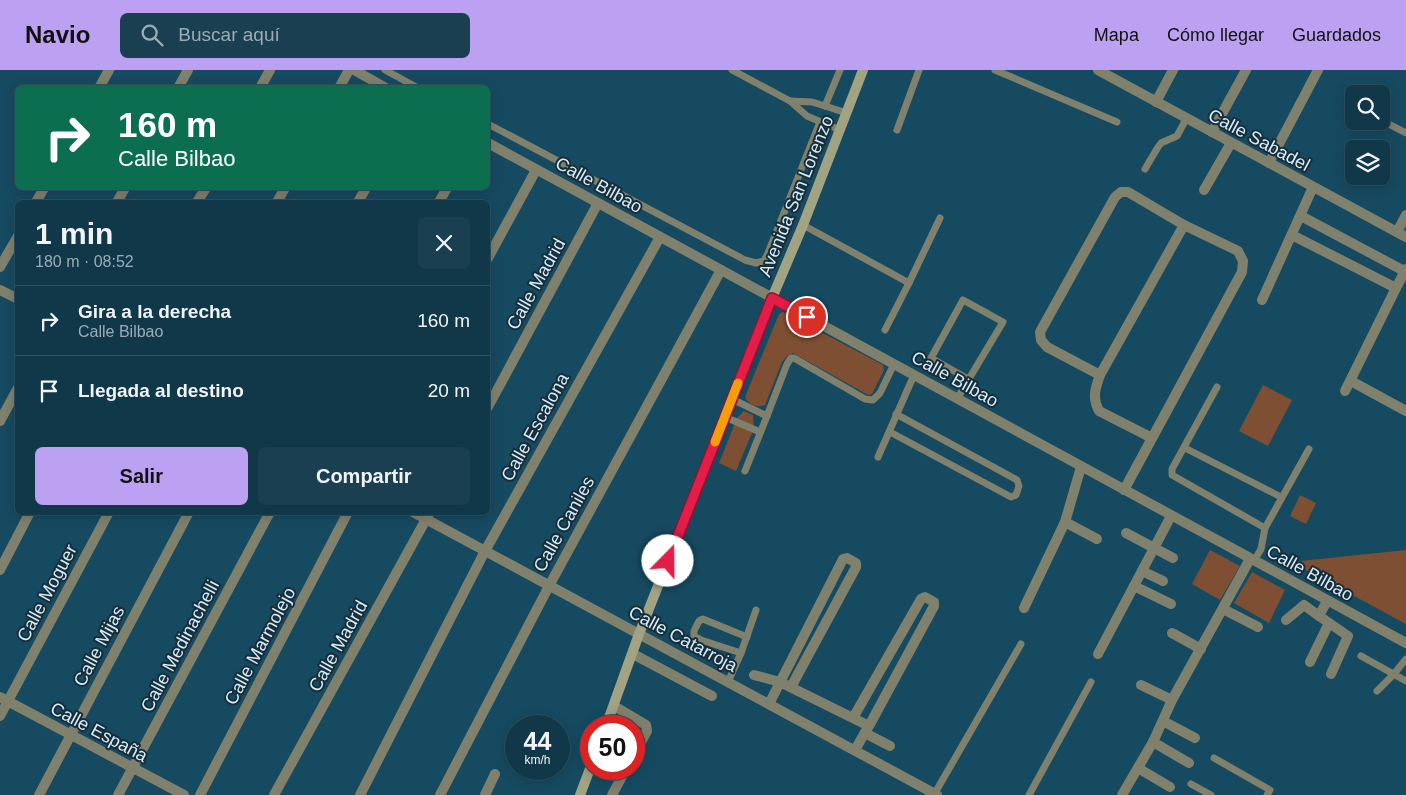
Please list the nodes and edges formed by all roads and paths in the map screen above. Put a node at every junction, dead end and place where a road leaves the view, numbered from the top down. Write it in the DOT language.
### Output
graph roads {
  1 [pos="109,70"];
  2 [pos="188,70"];
  3 [pos="270,70"];
  4 [pos="349,70"];
  5 [pos="354,70"];
  6 [pos="385,70"];
  7 [pos="732,70"];
  8 [pos="840,70"];
  9 [pos="863,70"];
  10 [pos="919,70"];
  11 [pos="995,70"];
  12 [pos="1098,70"];
  13 [pos="1173,70"];
  14 [pos="1246,70"];
  15 [pos="1318,70"];
  16 [pos="1110,73"];
  17 [pos="101,85"];
  18 [pos="180,85"];
  19 [pos="262,85"];
  20 [pos="342,85"];
  21 [pos="381,85"];
  22 [pos="412,85"];
  23 [pos="790,101"];
  24 [pos="1156,102"];
  25 [pos="825,106"];
  26 [pos="847,113"];
  27 [pos="1186,119"];
  28 [pos="820,122"];
  29 [pos="1117,122"];
  30 [pos="490,125"];
  31 [pos="1390,125"];
  32 [pos="840,130"];
  33 [pos="897,130"];
  34 [pos="1212,132"];
  35 [pos="1406,133"];
  36 [pos="1230,143"];
  37 [pos="490,144"];
  38 [pos="1269,164"];
  39 [pos="1145,169"];
  40 [pos="536,170"];
  41 [pos="1312,187"];
  42 [pos="1204,190"];
  43 [pos="598,203"];
  44 [pos="1406,215"];
  45 [pos="1301,216"];
  46 [pos="940,218"];
  47 [pos="803,225"];
  48 [pos="1184,225"];
  49 [pos="1402,234"];
  50 [pos="1292,235"];
  51 [pos="660,237"];
  52 [pos="15,241"];
  53 [pos="490,254"];
  54 [pos="0,267"];
  55 [pos="721,270"];
  56 [pos="1406,271"];
  57 [pos="909,283"];
  58 [pos="1396,288"];
  59 [pos="0,290"];
  60 [pos="15,298"];
  61 [pos="772,298"];
  62 [pos="1262,300"];
  63 [pos="885,330"];
  64 [pos="894,364"];
  65 [pos="914,375"];
  66 [pos="1100,375"];
  67 [pos="968,379"];
  68 [pos="1350,381"];
  69 [pos="1217,387"];
  70 [pos="1345,391"];
  71 [pos="15,394"];
  72 [pos="732,399"];
  73 [pos="957,399"];
  74 [pos="490,403"];
  75 [pos="1406,411"];
  76 [pos="896,414"];
  77 [pos="767,416"];
  78 [pos="725,417"];
  79 [pos="0,421"];
  80 [pos="760,432"];
  81 [pos="890,432"];
  82 [pos="1152,438"];
  83 [pos="1185,448"];
  84 [pos="1309,449"];
  85 [pos="878,457"];
  86 [pos="1082,467"];
  87 [pos="745,471"];
  88 [pos="1124,490"];
  89 [pos="1281,497"];
  90 [pos="28,515"];
  91 [pos="107,515"];
  92 [pos="186,515"];
  93 [pos="268,515"];
  94 [pos="346,515"];
  95 [pos="428,516"];
  96 [pos="1171,516"];
  97 [pos="1064,522"];
  98 [pos="1265,528"];
  99 [pos="1126,533"];
  100 [pos="1097,539"];
  101 [pos="1154,548"];
  102 [pos="485,551"];
  103 [pos="1173,558"];
  104 [pos="1252,560"];
  105 [pos="0,570"];
  106 [pos="1142,571"];
  107 [pos="1163,582"];
  108 [pos="549,586"];
  109 [pos="1134,586"];
  110 [pos="1327,601"];
  111 [pos="1171,604"];
  112 [pos="1024,608"];
  113 [pos="756,610"];
  114 [pos="1223,610"];
  115 [pos="1319,616"];
  116 [pos="1286,620"];
  117 [pos="1329,623"];
  118 [pos="1258,627"];
  119 [pos="1172,633"];
  120 [pos="639,634"];
  121 [pos="747,637"];
  122 [pos="1021,644"];
  123 [pos="1406,644"];
  124 [pos="1202,649"];
  125 [pos="741,653"];
  126 [pos="633,654"];
  127 [pos="1098,654"];
  128 [pos="1361,656"];
  129 [pos="1406,659"];
  130 [pos="1310,662"];
  131 [pos="1331,674"];
  132 [pos="1394,674"];
  133 [pos="754,675"];
  134 [pos="1406,681"];
  135 [pos="728,682"];
  136 [pos="780,682"];
  137 [pos="1092,682"];
  138 [pos="1141,685"];
  139 [pos="791,687"];
  140 [pos="1377,691"];
  141 [pos="712,696"];
  142 [pos="4,699"];
  143 [pos="1172,700"];
  144 [pos="769,704"];
  145 [pos="614,706"];
  146 [pos="610,715"];
  147 [pos="629,715"];
  148 [pos="0,716"];
  149 [pos="853,718"];
  150 [pos="1163,721"];
  151 [pos="867,729"];
  152 [pos="70,735"];
  153 [pos="1195,738"];
  154 [pos="1153,742"];
  155 [pos="890,746"];
  156 [pos="855,750"];
  157 [pos="1214,758"];
  158 [pos="1189,763"];
  159 [pos="132,768"];
  160 [pos="1138,768"];
  161 [pos="495,774"];
  162 [pos="586,780"];
  163 [pos="620,780"];
  164 [pos="1191,784"];
  165 [pos="1170,787"];
  166 [pos="936,794"];
  167 [pos="39,795"];
  168 [pos="118,795"];
  169 [pos="184,795"];
  170 [pos="200,795"];
  171 [pos="274,795"];
  172 [pos="360,795"];
  173 [pos="440,795"];
  174 [pos="485,795"];
  175 [pos="580,795"];
  176 [pos="612,795"];
  177 [pos="1030,795"];
  178 [pos="1122,795"];
  179 [pos="1211,795"];
  180 [pos="1268,795"];
  1 -- 17 [label="street"];
  2 -- 18 [label="street"];
  3 -- 19 [label="street"];
  4 -- 20 [label="street"];
  5 -- 21 [label="street"];
  6 -- 22 [label="lane"];
  7 -- 23 [label="lane"];
  8 -- 25 [label="lane"];
  9 -- 26 [label="main road, Avenida San Lorenzo"];
  10 -- 33 [label="lane"];
  11 -- 29 [label="lane"];
  12 -- 16 [label="street, Calle Sabadel"];
  13 -- 24 [label="street"];
  14 -- 34 [label="street"];
  15 -- 38 [label="street"];
  16 -- 24 [label="street, Calle Sabadel"];
  23 -- 25 [label="lane"];
  23 -- 28 [label="lane"];
  24 -- 27 [label="street, Calle Sabadel"];
  25 -- 26 [label="lane"];
  26 -- 32 [label="main road, Avenida San Lorenzo"];
  27 -- 34 [label="street, Calle Sabadel"];
  27 -- 39 [label="lane"];
  28 -- 30 [label="lane"];
  28 -- 32 [label="lane"];
  31 -- 35 [label="lane"];
  32 -- 47 [label="main road, Avenida San Lorenzo"];
  34 -- 36 [label="street, Calle Sabadel"];
  36 -- 38 [label="street, Calle Sabadel"];
  36 -- 42 [label="street"];
  37 -- 40 [label="street, Calle Bilbao"];
  38 -- 41 [label="street, Calle Sabadel"];
  40 -- 43 [label="street, Calle Bilbao"];
  40 -- 53 [label="street"];
  41 -- 45 [label="street"];
  41 -- 49 [label="street, Calle Sabadel"];
  43 -- 51 [label="street, Calle Bilbao"];
  43 -- 74 [label="street, Calle Madrid"];
  44 -- 49 [label="street"];
  45 -- 50 [label="street"];
  45 -- 56 [label="street"];
  46 -- 57 [label="lane"];
  47 -- 57 [label="lane"];
  47 -- 61 [label="main road, Avenida San Lorenzo"];
  48 -- 66 [label="street"];
  48 -- 66 [label="street"];
  48 -- 82 [label="street"];
  50 -- 58 [label="street"];
  50 -- 62 [label="street"];
  51 -- 55 [label="street, Calle Bilbao"];
  51 -- 102 [label="street, Calle Escalona"];
  52 -- 54 [label="street"];
  55 -- 61 [label="street, Calle Bilbao"];
  55 -- 108 [label="street, Calle Caniles"];
  56 -- 58 [label="street"];
  57 -- 63 [label="lane"];
  58 -- 68 [label="street"];
  59 -- 60 [label="street"];
  61 -- 64 [label="street, Calle Bilbao"];
  61 -- 72 [label="main road, Avenida San Lorenzo"];
  64 -- 65 [label="street, Calle Bilbao"];
  64 -- 77 [label="lane"];
  65 -- 73 [label="street, Calle Bilbao"];
  65 -- 76 [label="lane"];
  66 -- 82 [label="street"];
  67 -- 67 [label="lane"];
  67 -- 73 [label="lane"];
  68 -- 70 [label="street"];
  68 -- 75 [label="street"];
  69 -- 83 [label="lane"];
  71 -- 79 [label="street"];
  72 -- 77 [label="lane"];
  72 -- 78 [label="main road, Avenida San Lorenzo"];
  73 -- 86 [label="street, Calle Bilbao"];
  76 -- 81 [label="lane"];
  76 -- 81 [label="lane"];
  77 -- 80 [label="lane"];
  78 -- 80 [label="lane"];
  78 -- 120 [label="main road, Avenida San Lorenzo"];
  80 -- 87 [label="lane"];
  81 -- 85 [label="lane"];
  82 -- 88 [label="street"];
  83 -- 89 [label="lane"];
  83 -- 98 [label="lane"];
  84 -- 89 [label="lane"];
  86 -- 88 [label="street, Calle Bilbao"];
  86 -- 97 [label="street"];
  88 -- 96 [label="street, Calle Bilbao"];
  89 -- 98 [label="lane"];
  90 -- 105 [label="street"];
  91 -- 142 [label="street, Calle Moguer"];
  92 -- 152 [label="street, Calle Mijas"];
  93 -- 159 [label="street, Calle Medinachelli"];
  94 -- 170 [label="street, Calle Marmolejo"];
  95 -- 102 [label="street, Calle Catarroja"];
  95 -- 171 [label="street, Calle Madrid"];
  96 -- 101 [label="street"];
  96 -- 104 [label="street, Calle Bilbao"];
  97 -- 100 [label="street"];
  97 -- 112 [label="street"];
  98 -- 104 [label="lane"];
  99 -- 101 [label="street"];
  101 -- 103 [label="street"];
  101 -- 106 [label="street"];
  102 -- 108 [label="street, Calle Catarroja"];
  102 -- 172 [label="street, Calle Escalona"];
  104 -- 110 [label="street, Calle Bilbao"];
  104 -- 114 [label="street"];
  106 -- 107 [label="street"];
  106 -- 109 [label="street"];
  108 -- 120 [label="street, Calle Catarroja"];
  108 -- 173 [label="street, Calle Caniles"];
  109 -- 111 [label="street"];
  109 -- 127 [label="street"];
  110 -- 115 [label="street"];
  110 -- 123 [label="street, Calle Bilbao"];
  113 -- 121 [label="lane"];
  114 -- 118 [label="street"];
  114 -- 124 [label="street"];
  115 -- 116 [label="street"];
  115 -- 117 [label="street"];
  117 -- 130 [label="street"];
  117 -- 131 [label="street"];
  119 -- 124 [label="street"];
  120 -- 126 [label="main road, Avenida San Lorenzo"];
  120 -- 135 [label="street, Calle Catarroja"];
  121 -- 125 [label="lane"];
  121 -- 125 [label="lane"];
  122 -- 166 [label="lane"];
  124 -- 143 [label="street"];
  125 -- 135 [label="lane"];
  126 -- 141 [label="street"];
  126 -- 145 [label="main road, Avenida San Lorenzo"];
  128 -- 132 [label="lane"];
  129 -- 132 [label="lane"];
  132 -- 134 [label="lane"];
  132 -- 140 [label="lane"];
  133 -- 136 [label="street"];
  135 -- 144 [label="street, Calle Catarroja"];
  136 -- 139 [label="street"];
  136 -- 139 [label="street"];
  136 -- 144 [label="street"];
  137 -- 177 [label="lane"];
  138 -- 143 [label="street"];
  139 -- 149 [label="street"];
  142 -- 148 [label="street, Calle Moguer"];
  142 -- 152 [label="street, Calle España"];
  143 -- 150 [label="street"];
  144 -- 156 [label="street, Calle Catarroja"];
  145 -- 146 [label="main road, Avenida San Lorenzo"];
  145 -- 147 [label="street"];
  149 -- 151 [label="street"];
  149 -- 151 [label="street"];
  150 -- 153 [label="street"];
  150 -- 154 [label="street"];
  151 -- 155 [label="street"];
  151 -- 156 [label="street"];
  152 -- 159 [label="street, Calle España"];
  152 -- 167 [label="street, Calle Mijas"];
  154 -- 158 [label="street"];
  154 -- 160 [label="street"];
  156 -- 166 [label="street, Calle Catarroja"];
  157 -- 180 [label="lane"];
  159 -- 168 [label="street, Calle Medinachelli"];
  159 -- 169 [label="street, Calle España"];
  160 -- 165 [label="street"];
  160 -- 178 [label="street"];
  161 -- 174 [label="street"];
  162 -- 175 [label="main road"];
  163 -- 176 [label="street"];
  164 -- 179 [label="lane"];
}
